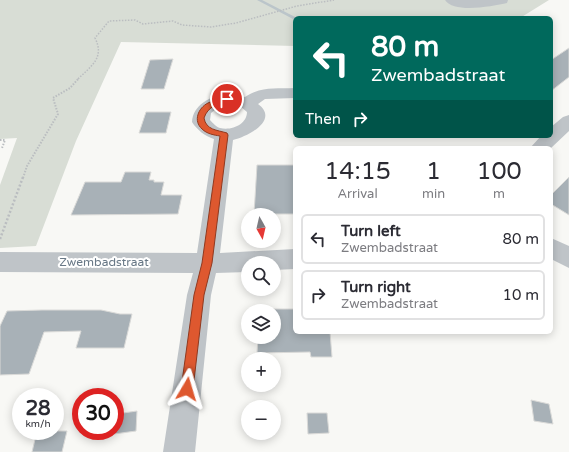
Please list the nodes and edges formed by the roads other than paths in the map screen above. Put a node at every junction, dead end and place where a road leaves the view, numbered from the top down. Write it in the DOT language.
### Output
graph roads {
  1 [pos="450,0"];
  2 [pos="502,0"];
  3 [pos="293,93"];
  4 [pos="248,103"];
  5 [pos="569,121"];
  6 [pos="224,135"];
  7 [pos="553,135"];
  8 [pos="549,138"];
  9 [pos="540,146"];
  10 [pos="553,249"];
  11 [pos="569,258"];
  12 [pos="293,259"];
  13 [pos="0,262"];
  14 [pos="207,263"];
  15 [pos="179,452"];
  1 -- 2 [label="street"];
  3 -- 4 [label="street"];
  4 -- 6 [label="street"];
  4 -- 6 [label="street"];
  5 -- 7 [label="street"];
  6 -- 14 [label="street"];
  8 -- 9 [label="street"];
  10 -- 11 [label="street"];
  12 -- 14 [label="street, Zwembadstraat"];
  13 -- 14 [label="street, Zwembadstraat"];
  14 -- 15 [label="street"];
}
